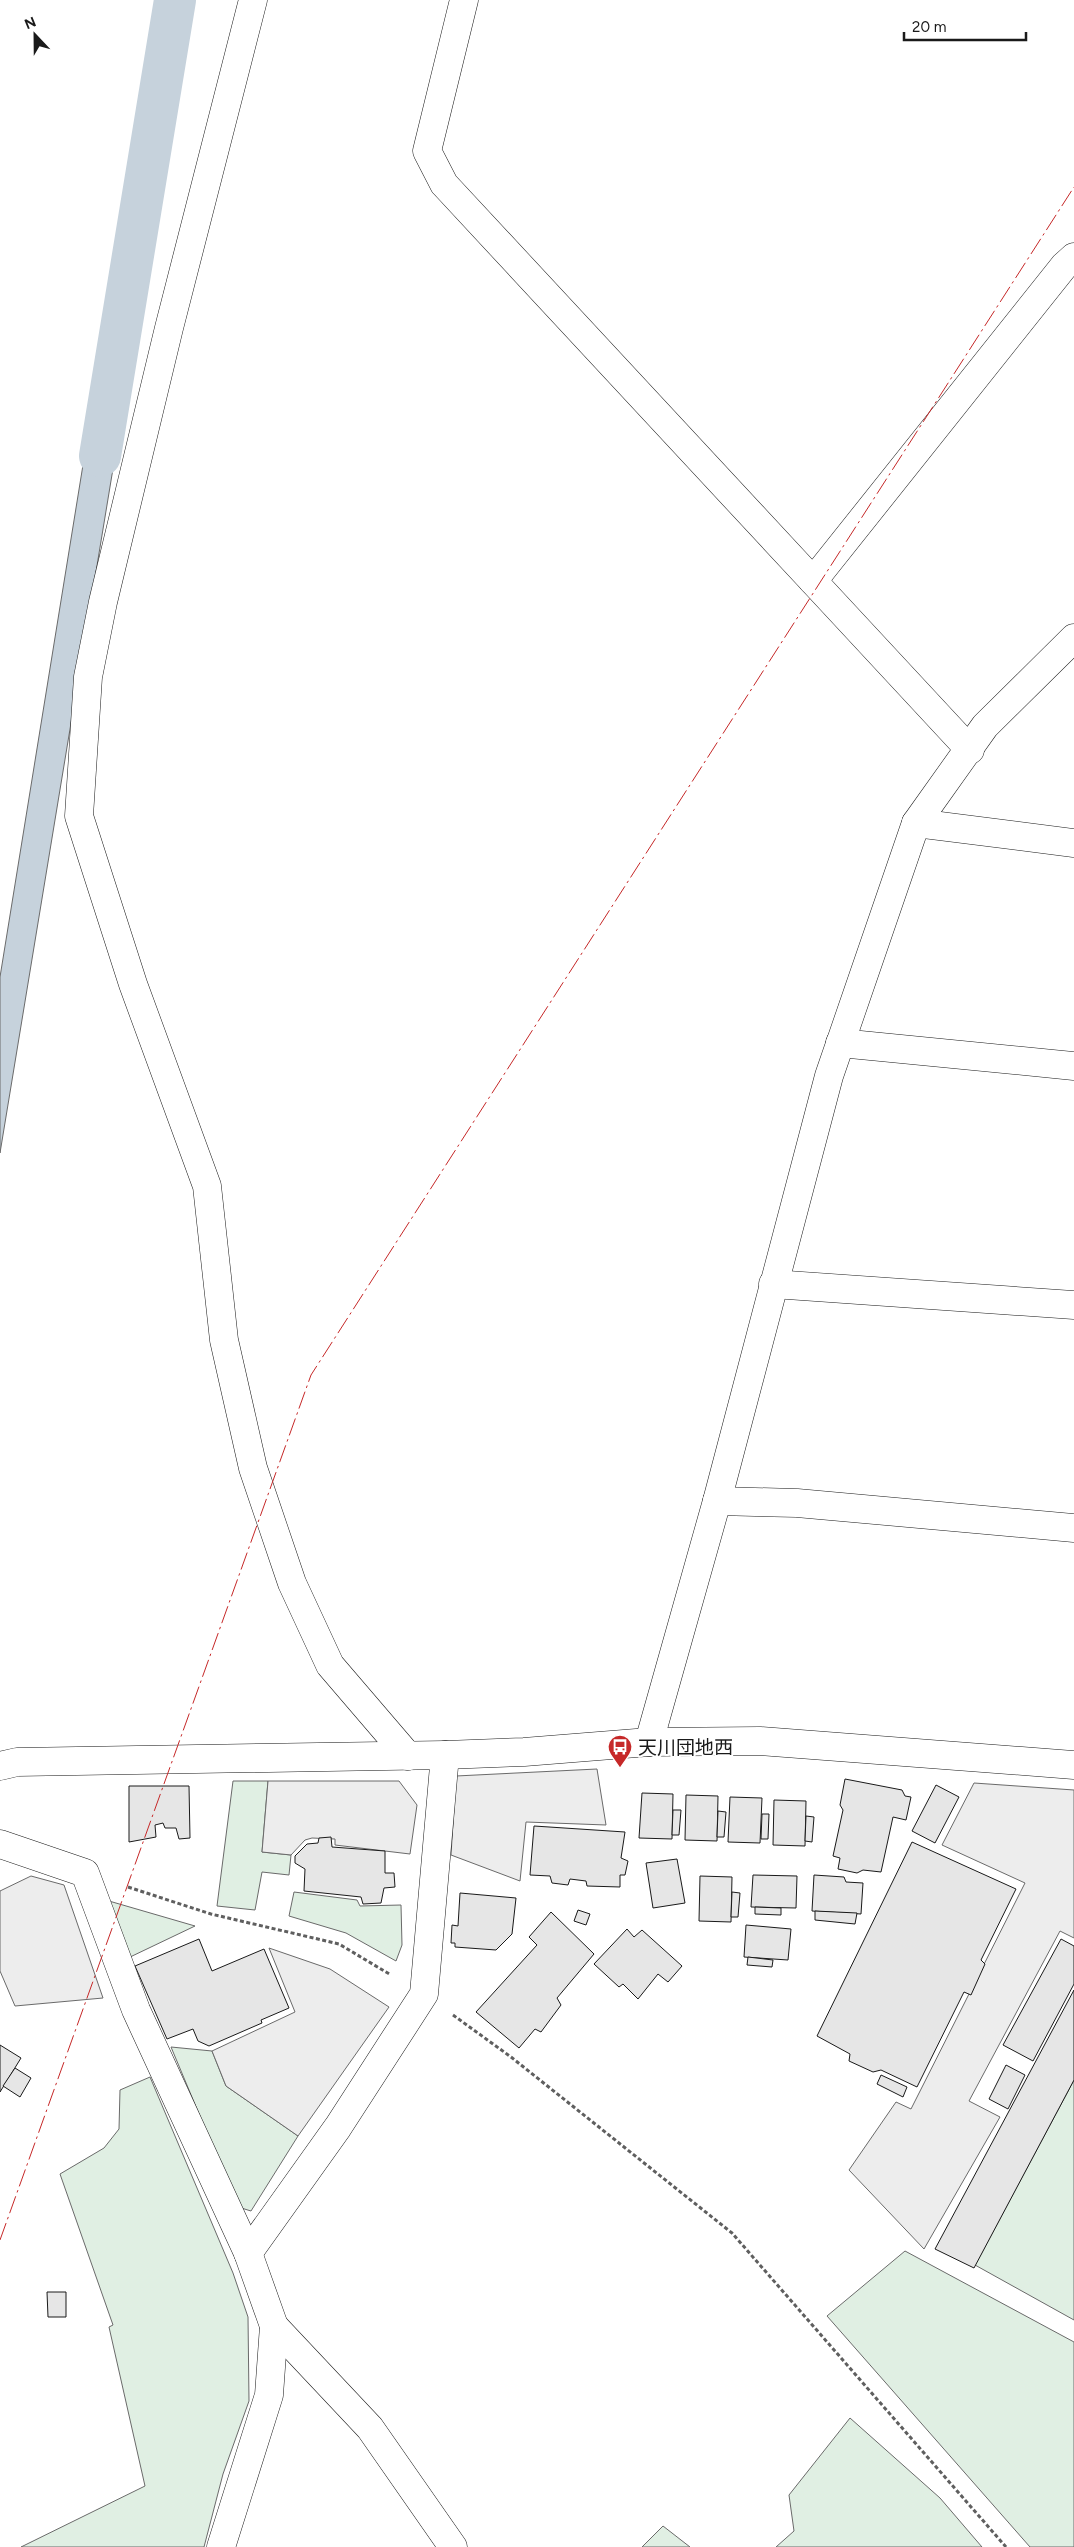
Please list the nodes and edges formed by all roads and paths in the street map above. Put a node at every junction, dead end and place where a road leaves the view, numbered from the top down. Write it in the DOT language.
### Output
graph roads {
  1 [pos="252,0"];
  2 [pos="464,0"];
  3 [pos="1074,257"];
  4 [pos="813,580"];
  5 [pos="1074,638"];
  6 [pos="970,750"];
  7 [pos="916,823"];
  8 [pos="1074,843"];
  9 [pos="840,1043"];
  10 [pos="1074,1066"];
  11 [pos="773,1284"];
  12 [pos="1074,1305"];
  13 [pos="717,1501"];
  14 [pos="1074,1528"];
  15 [pos="649,1742"];
  16 [pos="445,1755"];
  17 [pos="408,1756"];
  18 [pos="1074,1765"];
  19 [pos="0,1766"];
  20 [pos="0,1844"];
  21 [pos="85,1873"];
  22 [pos="424,1994"];
  23 [pos="248,2253"];
  24 [pos="274,2326"];
  25 [pos="221,2547"];
  26 [pos="453,2547"];
  27 [pos="1006,2547"];
  1 -- 17 [label="street"];
  2 -- 4 [label="street"];
  3 -- 4 [label="street"];
  4 -- 6 [label="street"];
  5 -- 6 [label="street"];
  6 -- 7 [label="street"];
  7 -- 8 [label="street"];
  7 -- 9 [label="street"];
  9 -- 10 [label="street"];
  9 -- 11 [label="street"];
  11 -- 12 [label="street"];
  11 -- 13 [label="street"];
  13 -- 14 [label="street"];
  13 -- 15 [label="street"];
  15 -- 16 [label="street"];
  15 -- 18 [label="street"];
  16 -- 17 [label="street"];
  16 -- 22 [label="street"];
  17 -- 19 [label="street"];
  20 -- 21 [label="street"];
  21 -- 22 [label="path"];
  21 -- 23 [label="street"];
  22 -- 23 [label="street"];
  22 -- 27 [label="path"];
  23 -- 24 [label="street"];
  24 -- 25 [label="street"];
  24 -- 26 [label="street"];
}
